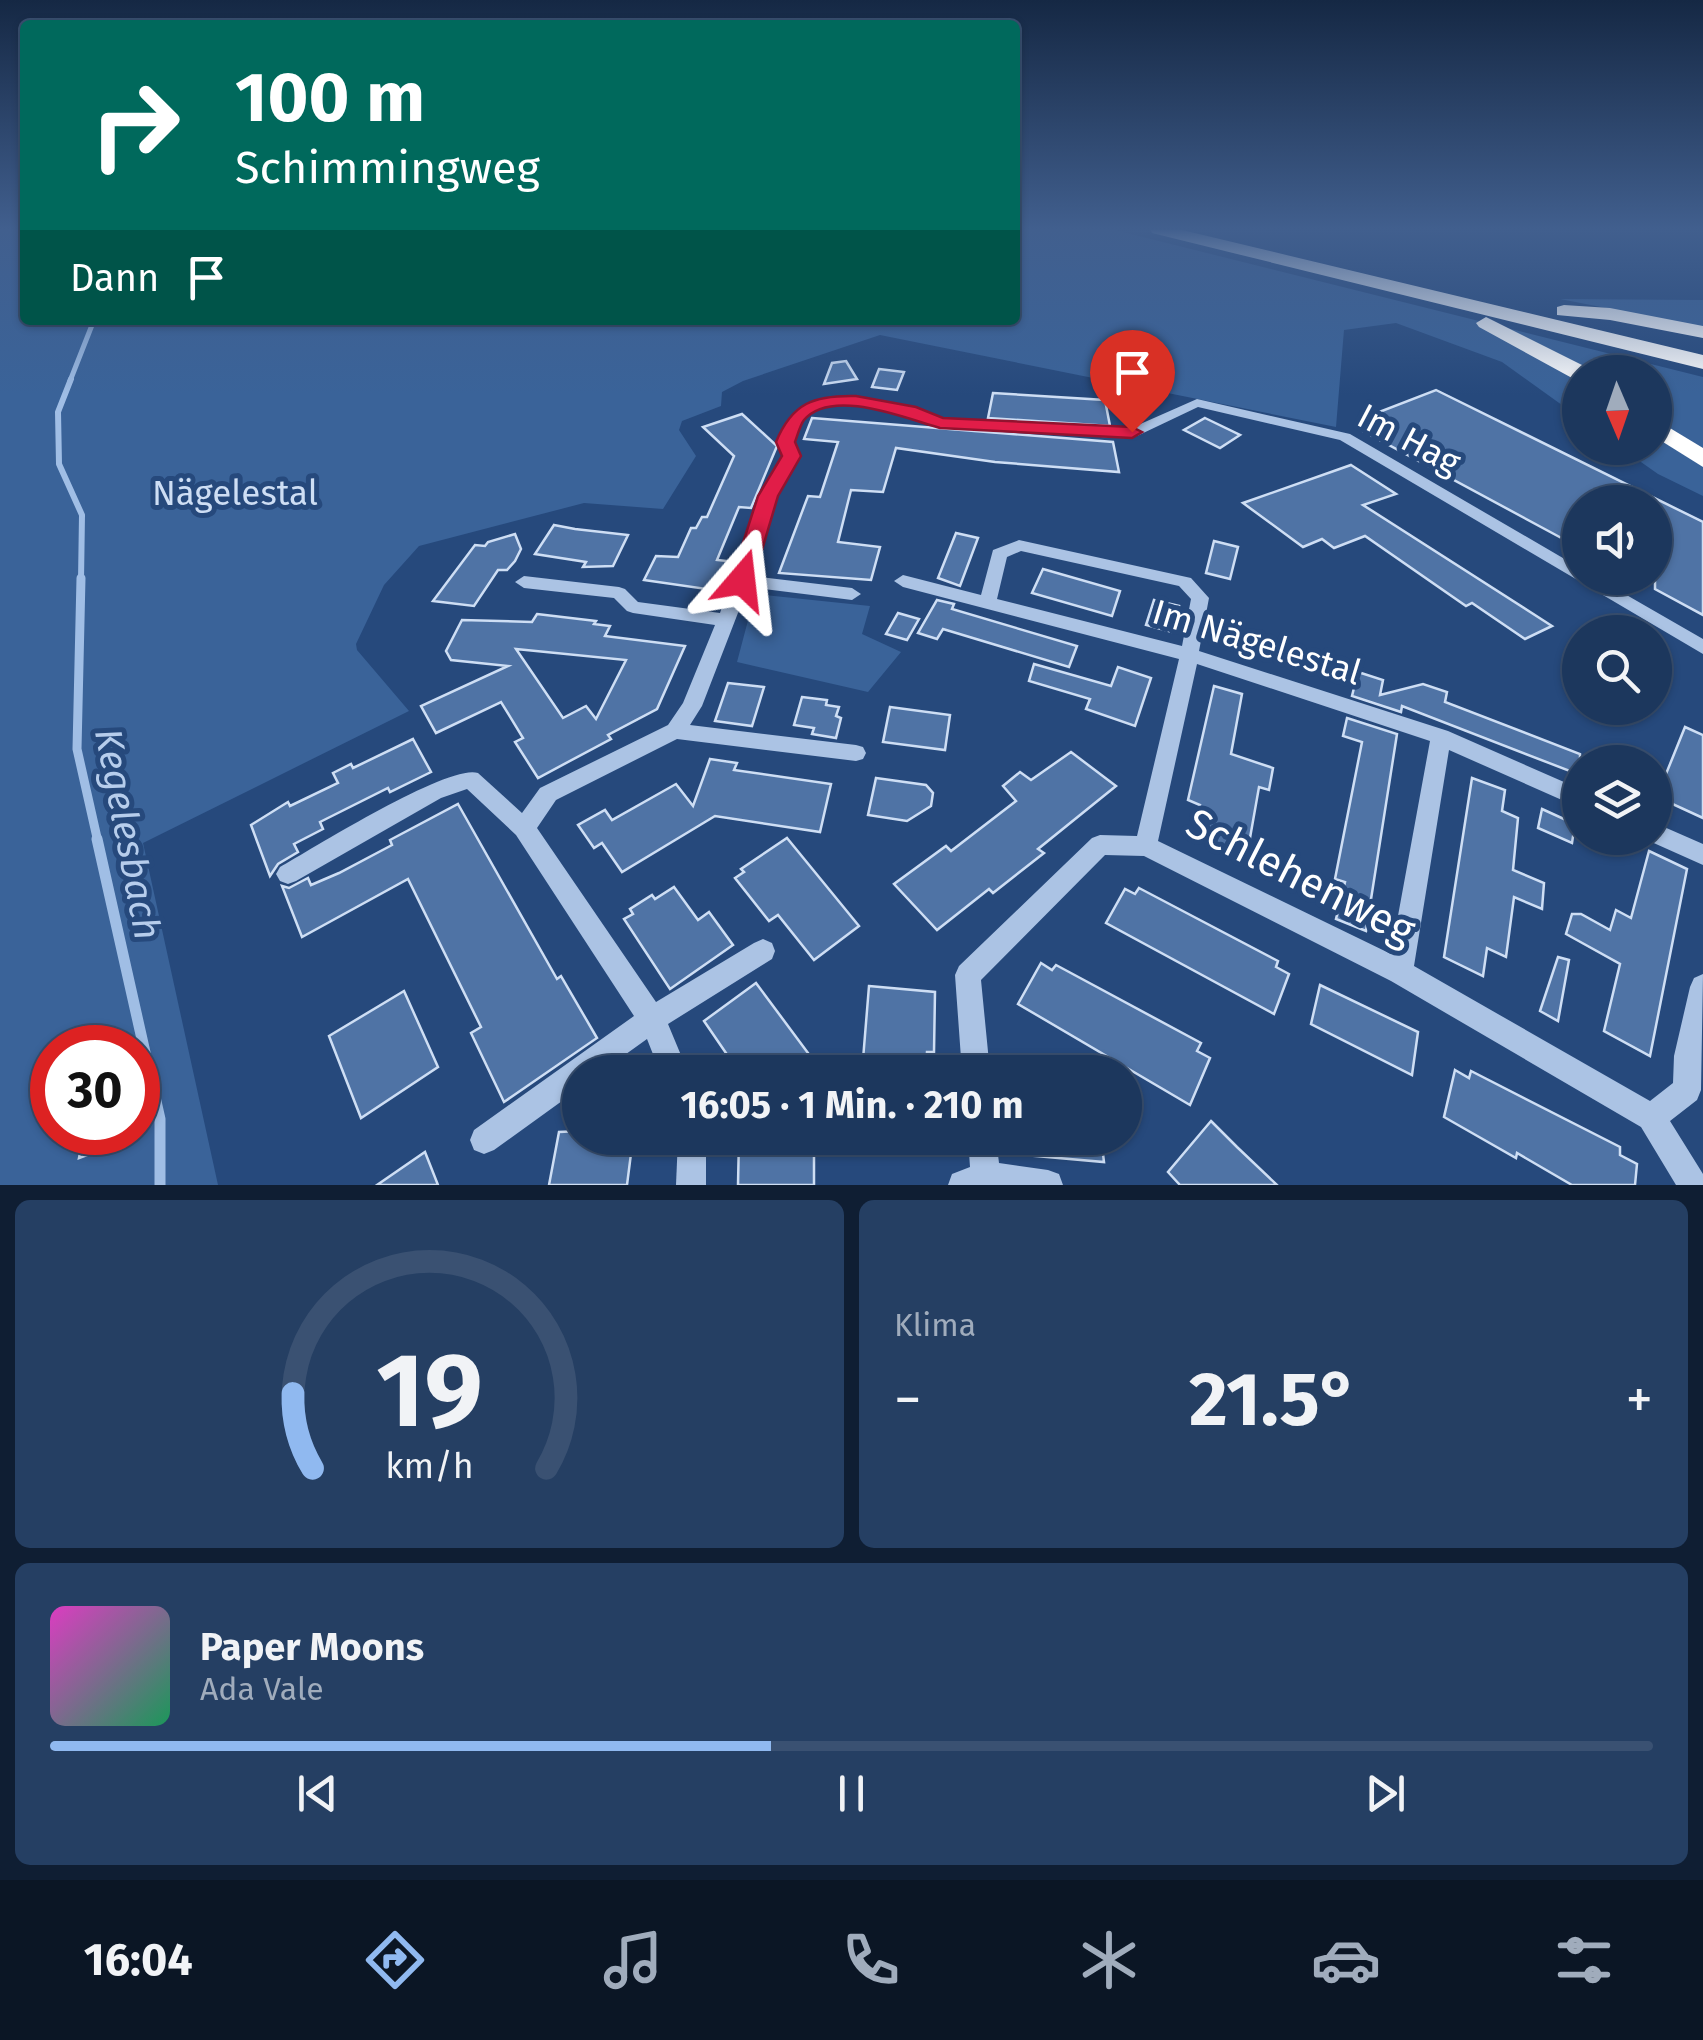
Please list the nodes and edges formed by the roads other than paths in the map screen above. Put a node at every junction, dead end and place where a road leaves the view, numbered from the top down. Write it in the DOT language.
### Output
graph roads {
  1 [pos="1375,284"];
  2 [pos="1387,284"];
  3 [pos="1449,284"];
  4 [pos="1564,312"];
  5 [pos="1703,332"];
  6 [pos="1703,344"];
  7 [pos="1703,362"];
  8 [pos="1562,363"];
  9 [pos="1672,437"];
  10 [pos="1703,458"];
  11 [pos="1562,564"];
  12 [pos="742,580"];
  13 [pos="904,581"];
  14 [pos="524,582"];
  15 [pos="852,594"];
  16 [pos="1614,595"];
  17 [pos="988,602"];
  18 [pos="724,620"];
  19 [pos="1703,647"];
  20 [pos="1191,655"];
  21 [pos="675,731"];
  22 [pos="1441,737"];
  23 [pos="856,753"];
  24 [pos="1562,792"];
  25 [pos="524,828"];
  26 [pos="1672,841"];
  27 [pos="1146,846"];
  28 [pos="1703,855"];
  29 [pos="288,874"];
  30 [pos="763,952"];
  31 [pos="1400,972"];
  32 [pos="1703,987"];
  33 [pos="652,1019"];
  34 [pos="667,1055"];
  35 [pos="975,1055"];
  36 [pos="1651,1117"];
  37 [pos="484,1140"];
  38 [pos="692,1155"];
  39 [pos="979,1155"];
  40 [pos="974,1181"];
  41 [pos="691,1185"];
  42 [pos="1048,1185"];
  43 [pos="1693,1185"];
  1 -- 8 [label="highway"];
  2 -- 7 [label="highway"];
  3 -- 4 [label="highway"];
  4 -- 5 [label="highway"];
  4 -- 6 [label="highway"];
  9 -- 10 [label="highway"];
  11 -- 12 [label="street, Im Hag"];
  12 -- 15 [label="street"];
  12 -- 18 [label="street"];
  13 -- 17 [label="street, Im Nägelestal"];
  14 -- 18 [label="street"];
  16 -- 19 [label="street, Im Hag"];
  17 -- 20 [label="street, Im Nägelestal"];
  17 -- 20 [label="street"];
  18 -- 21 [label="street"];
  20 -- 22 [label="street, Im Nägelestal"];
  20 -- 27 [label="street"];
  21 -- 23 [label="street"];
  21 -- 25 [label="street"];
  22 -- 24 [label="street, Im Nägelestal"];
  22 -- 31 [label="street"];
  25 -- 29 [label="street"];
  25 -- 33 [label="street"];
  26 -- 28 [label="street"];
  27 -- 31 [label="street, Schlehenweg"];
  27 -- 35 [label="street, Schlehenweg"];
  30 -- 33 [label="street"];
  31 -- 36 [label="street, Schlehenweg"];
  32 -- 36 [label="street"];
  33 -- 34 [label="street"];
  33 -- 37 [label="street"];
  36 -- 43 [label="street"];
  38 -- 41 [label="street"];
  39 -- 40 [label="street"];
  40 -- 42 [label="street"];
}
